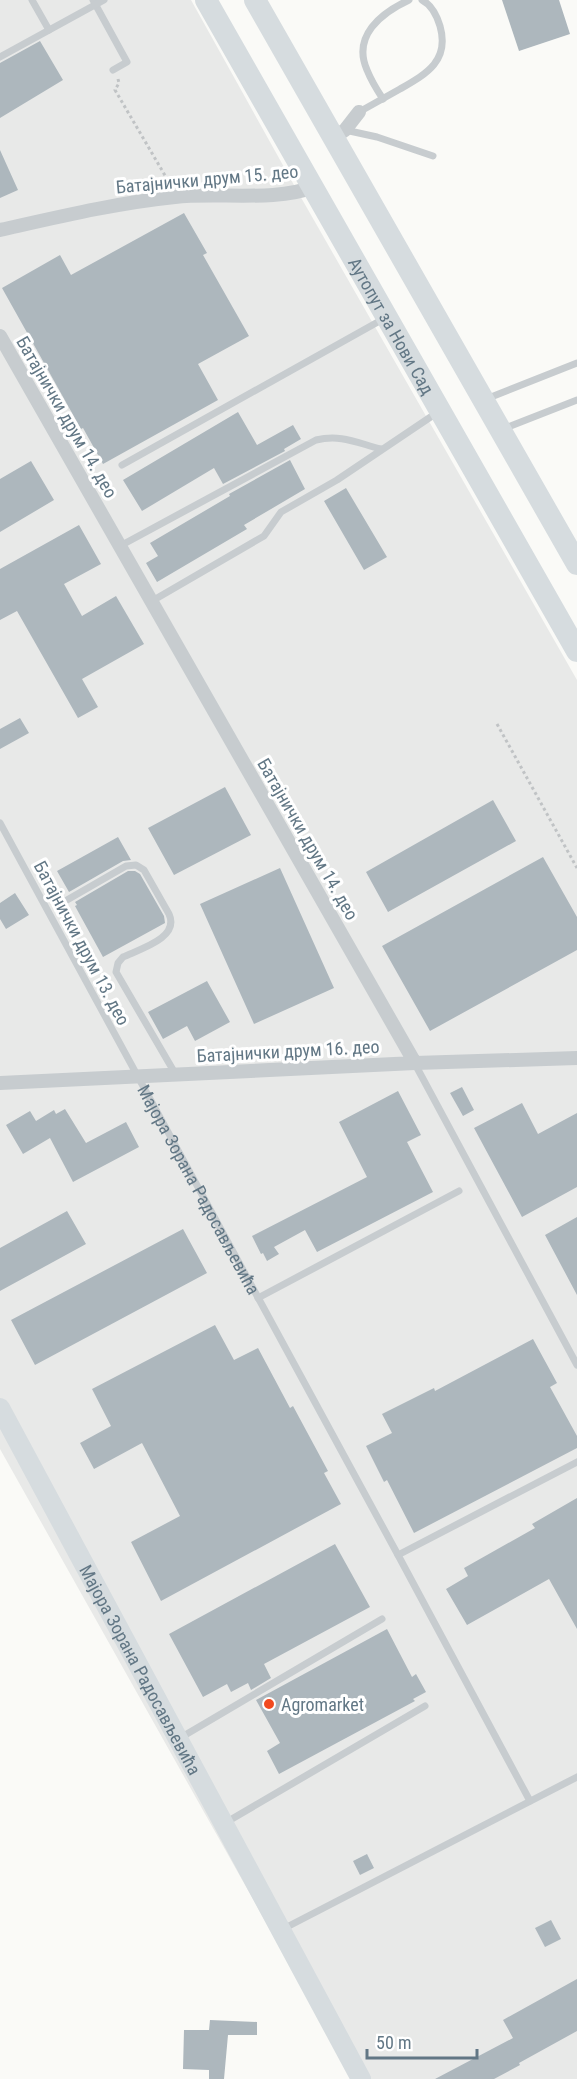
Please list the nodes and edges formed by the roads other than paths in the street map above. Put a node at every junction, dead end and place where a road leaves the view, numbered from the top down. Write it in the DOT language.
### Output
graph roads {
  1 [pos="32,0"];
  2 [pos="104,0"];
  3 [pos="206,0"];
  4 [pos="255,0"];
  5 [pos="409,0"];
  6 [pos="422,0"];
  7 [pos="94,2"];
  8 [pos="49,30"];
  9 [pos="0,57"];
  10 [pos="113,70"];
  11 [pos="383,99"];
  12 [pos="359,112"];
  13 [pos="339,134"];
  14 [pos="434,156"];
  15 [pos="312,187"];
  16 [pos="0,230"];
  17 [pos="386,318"];
  18 [pos="0,336"];
  19 [pos="577,363"];
  20 [pos="484,400"];
  21 [pos="577,400"];
  22 [pos="439,411"];
  23 [pos="501,430"];
  24 [pos="381,448"];
  25 [pos="122,465"];
  26 [pos="120,546"];
  27 [pos="577,564"];
  28 [pos="152,601"];
  29 [pos="577,651"];
  30 [pos="0,823"];
  31 [pos="67,900"];
  32 [pos="577,1058"];
  33 [pos="415,1063"];
  34 [pos="176,1075"];
  35 [pos="137,1077"];
  36 [pos="0,1083"];
  37 [pos="459,1191"];
  38 [pos="258,1298"];
  39 [pos="577,1365"];
  40 [pos="0,1408"];
  41 [pos="577,1461"];
  42 [pos="398,1555"];
  43 [pos="382,1619"];
  44 [pos="425,1706"];
  45 [pos="178,1739"];
  46 [pos="577,1777"];
  47 [pos="530,1802"];
  48 [pos="224,1824"];
  49 [pos="281,1930"];
  50 [pos="361,2079"];
  1 -- 8 [label="lane"];
  2 -- 7 [label="lane"];
  3 -- 15 [label="main road, Аутопут за Нови Сад"];
  4 -- 13 [label="main road"];
  5 -- 11 [label="lane"];
  6 -- 11 [label="lane"];
  7 -- 8 [label="lane"];
  7 -- 10 [label="lane"];
  8 -- 9 [label="lane"];
  11 -- 12 [label="lane"];
  12 -- 13 [label="street"];
  13 -- 14 [label="lane"];
  13 -- 20 [label="main road"];
  15 -- 16 [label="street, Батајнички друм 15. део"];
  15 -- 17 [label="main road, Аутопут за Нови Сад"];
  17 -- 22 [label="main road, Аутопут за Нови Сад"];
  17 -- 25 [label="lane"];
  18 -- 26 [label="street, Батајнички друм 14. део"];
  19 -- 20 [label="lane"];
  20 -- 23 [label="main road"];
  21 -- 23 [label="lane"];
  22 -- 24 [label="lane"];
  22 -- 29 [label="main road, Аутопут за Нови Сад"];
  23 -- 27 [label="main road"];
  24 -- 26 [label="lane"];
  24 -- 28 [label="lane"];
  26 -- 28 [label="street, Батајнички друм 14. део"];
  28 -- 33 [label="street, Батајнички друм 14. део"];
  30 -- 35 [label="lane, Батајнички друм 13. део"];
  31 -- 34 [label="lane"];
  32 -- 33 [label="street, Батајнички друм 16. део"];
  33 -- 34 [label="street, Батајнички друм 16. део"];
  33 -- 39 [label="lane, Батајнички друм 14. део"];
  34 -- 35 [label="street, Батајнички друм 16. део"];
  35 -- 36 [label="street, Батајнички друм 16. део"];
  35 -- 38 [label="lane, Мајора Зорана Радосављевића"];
  37 -- 38 [label="lane"];
  38 -- 42 [label="lane, Мајора Зорана Радосављевића"];
  40 -- 45 [label="main road, Мајора Зорана Радосављевића"];
  41 -- 42 [label="lane"];
  42 -- 47 [label="lane, Мајора Зорана Радосављевића"];
  43 -- 45 [label="lane"];
  44 -- 48 [label="lane"];
  45 -- 48 [label="main road, Мајора Зорана Радосављевића"];
  46 -- 47 [label="lane"];
  47 -- 49 [label="lane"];
  48 -- 49 [label="main road, Мајора Зорана Радосављевића"];
  49 -- 50 [label="main road, Мајора Зорана Радосављевића"];
}
